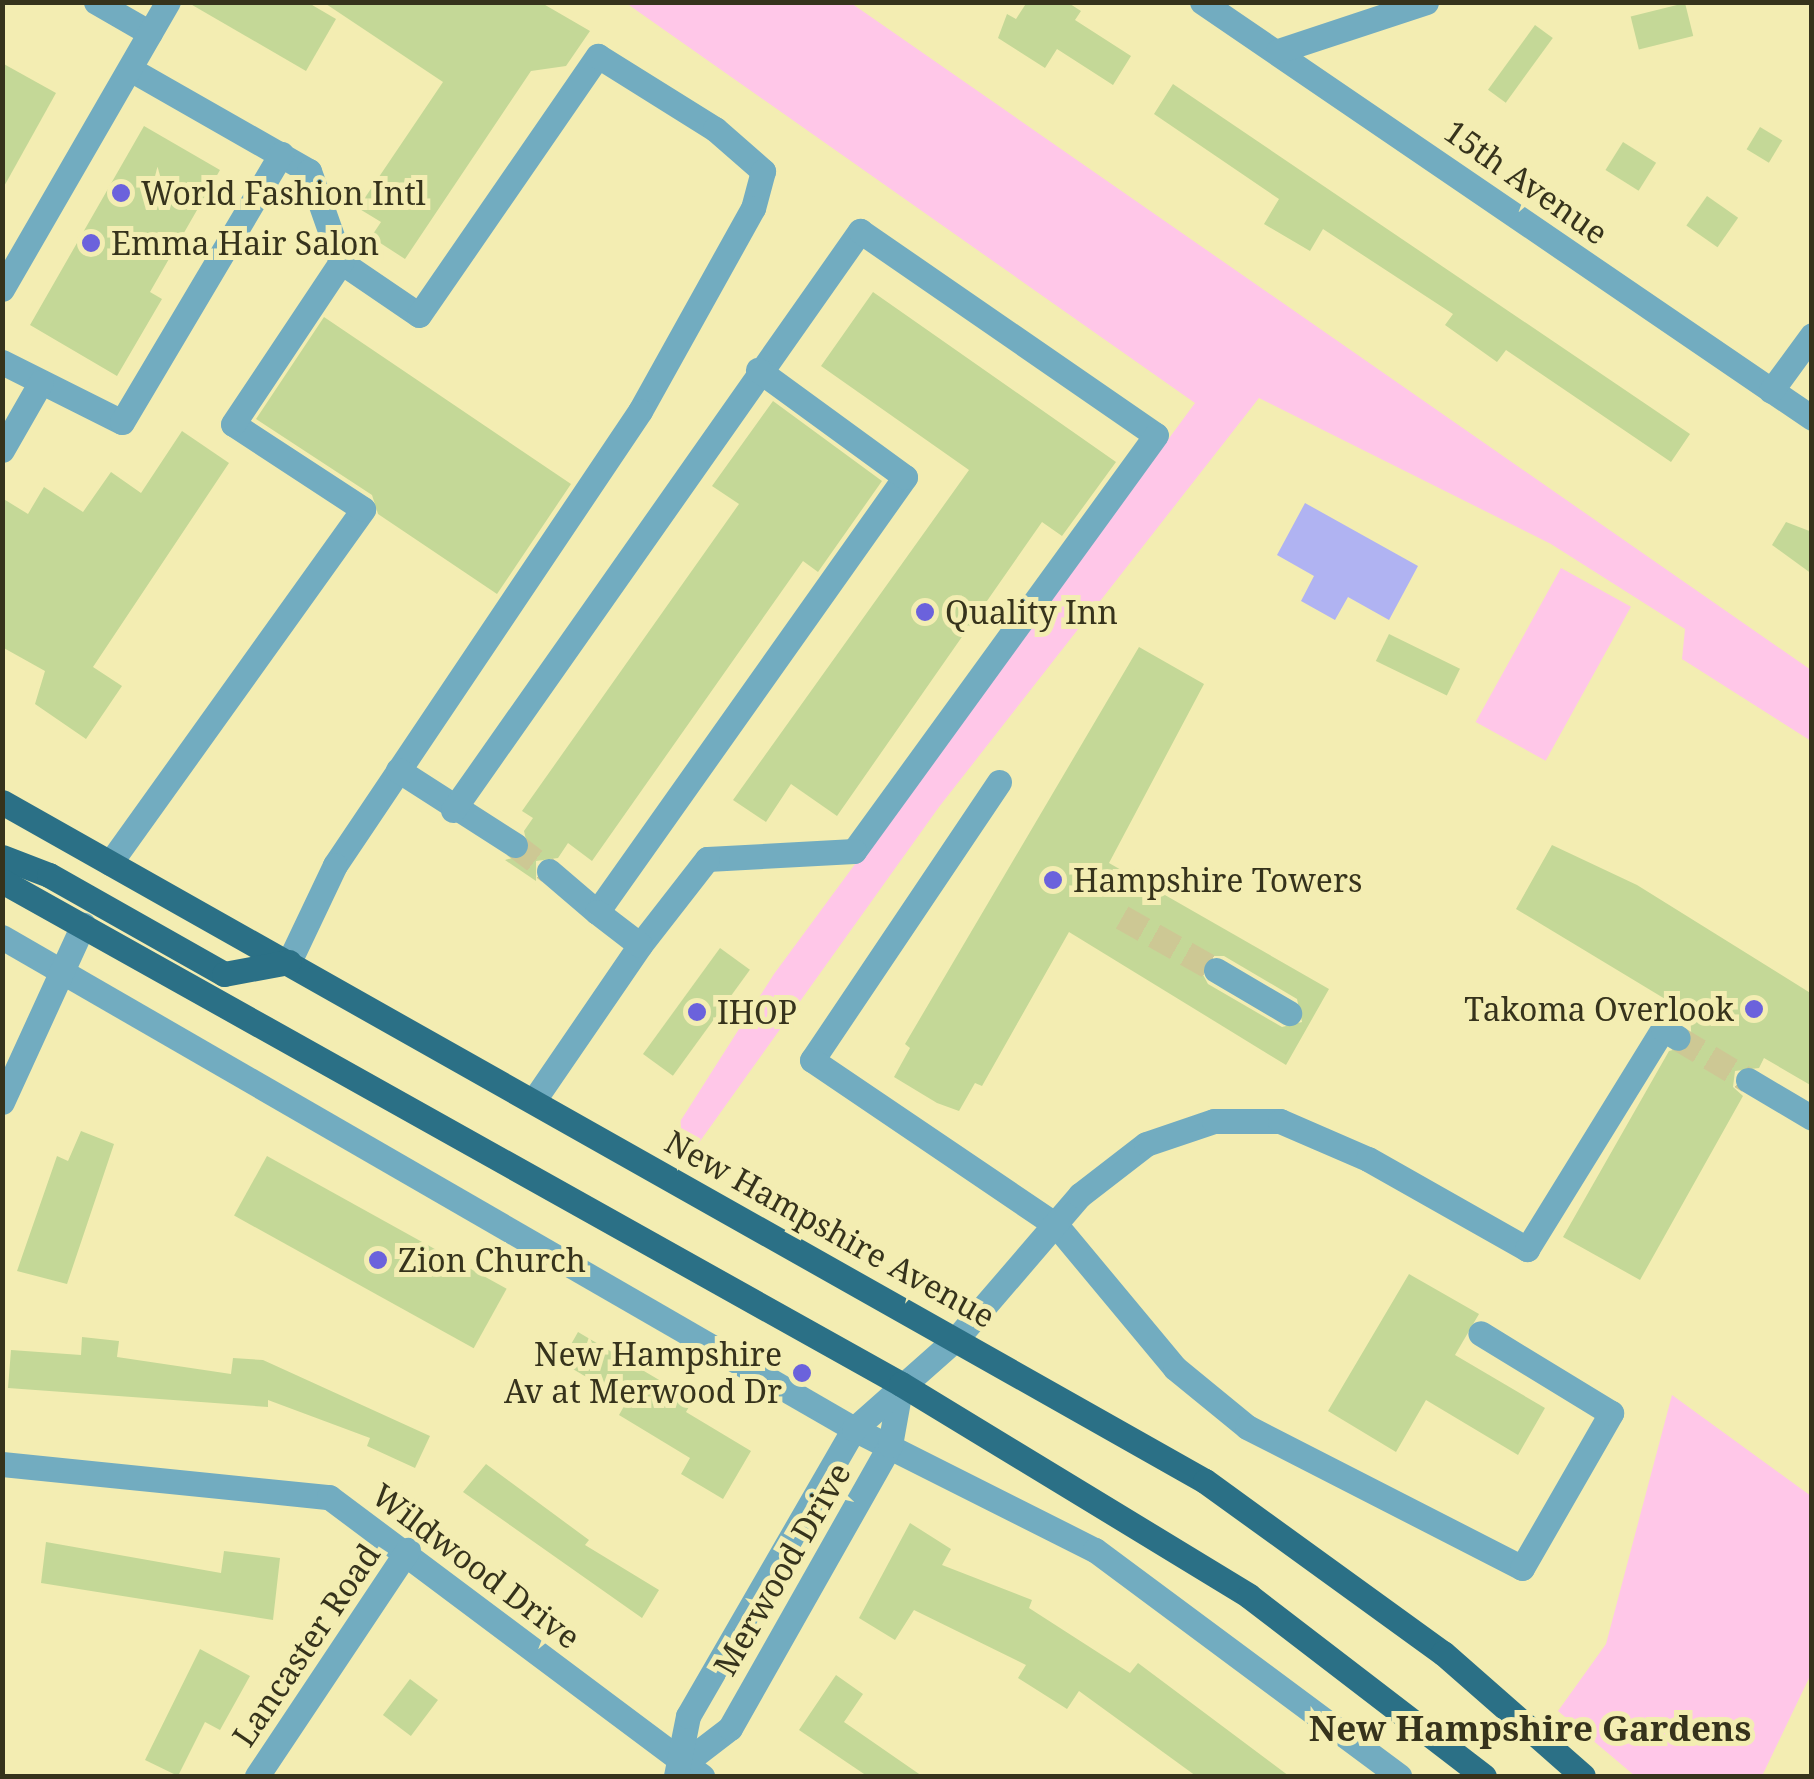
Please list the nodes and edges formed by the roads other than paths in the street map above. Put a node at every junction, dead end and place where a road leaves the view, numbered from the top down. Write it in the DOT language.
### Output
graph roads {
  1 [pos="96,2"];
  2 [pos="168,2"];
  3 [pos="1202,2"];
  4 [pos="1426,2"];
  5 [pos="150,34"];
  6 [pos="1278,50"];
  7 [pos="130,68"];
  8 [pos="280,154"];
  9 [pos="341,262"];
  10 [pos="4,282"];
  11 [pos="1812,334"];
  12 [pos="2,362"];
  13 [pos="758,370"];
  14 [pos="41,382"];
  15 [pos="1771,391"];
  16 [pos="1812,418"];
  17 [pos="2,450"];
  18 [pos="398,770"];
  19 [pos="1000,782"];
  20 [pos="2,802"];
  21 [pos="453,810"];
  22 [pos="515,845"];
  23 [pos="2,857"];
  24 [pos="110,863"];
  25 [pos="549,872"];
  26 [pos="2,881"];
  27 [pos="597,912"];
  28 [pos="83,926"];
  29 [pos="2,937"];
  30 [pos="640,945"];
  31 [pos="289,962"];
  32 [pos="61,970"];
  33 [pos="1216,970"];
  34 [pos="1289,1013"];
  35 [pos="1678,1038"];
  36 [pos="1748,1080"];
  37 [pos="534,1100"];
  38 [pos="2,1102"];
  39 [pos="1812,1118"];
  40 [pos="1056,1225"];
  41 [pos="1480,1334"];
  42 [pos="957,1338"];
  43 [pos="901,1384"];
  44 [pos="854,1429"];
  45 [pos="890,1445"];
  46 [pos="2,1464"];
  47 [pos="408,1550"];
  48 [pos="687,1772"];
  49 [pos="257,1776"];
  50 [pos="1398,1776"];
  51 [pos="1484,1776"];
  52 [pos="1582,1776"];
  1 -- 5 [label="street"];
  2 -- 5 [label="street"];
  3 -- 6 [label="street, 15th Avenue"];
  4 -- 6 [label="street"];
  5 -- 7 [label="street"];
  6 -- 15 [label="street, 15th Avenue"];
  7 -- 8 [label="street"];
  7 -- 10 [label="street"];
  8 -- 9 [label="street"];
  8 -- 14 [label="street"];
  9 -- 18 [label="street"];
  9 -- 24 [label="street"];
  11 -- 15 [label="street"];
  12 -- 14 [label="street"];
  13 -- 21 [label="street"];
  13 -- 27 [label="street"];
  13 -- 30 [label="street"];
  14 -- 17 [label="street"];
  15 -- 16 [label="street, 15th Avenue"];
  18 -- 21 [label="street"];
  18 -- 31 [label="street"];
  19 -- 40 [label="street"];
  20 -- 24 [label="main road, New Hampshire Avenue"];
  21 -- 22 [label="street"];
  23 -- 31 [label="main road"];
  24 -- 31 [label="main road, New Hampshire Avenue"];
  25 -- 27 [label="street"];
  26 -- 28 [label="main road"];
  27 -- 30 [label="street"];
  28 -- 32 [label="street"];
  28 -- 43 [label="main road"];
  29 -- 32 [label="street"];
  30 -- 37 [label="street"];
  31 -- 37 [label="main road, New Hampshire Avenue"];
  32 -- 38 [label="street"];
  32 -- 44 [label="street"];
  33 -- 34 [label="street"];
  35 -- 40 [label="street, Merwood Drive"];
  36 -- 39 [label="street"];
  37 -- 42 [label="main road, New Hampshire Avenue"];
  40 -- 41 [label="street"];
  40 -- 42 [label="street, Merwood Drive"];
  42 -- 43 [label="street, Merwood Drive"];
  42 -- 52 [label="main road, New Hampshire Avenue"];
  43 -- 44 [label="street, Merwood Drive"];
  43 -- 45 [label="street, Merwood Drive"];
  43 -- 51 [label="main road"];
  44 -- 45 [label="street"];
  44 -- 48 [label="street, Merwood Drive"];
  45 -- 48 [label="street, Merwood Drive"];
  45 -- 50 [label="street"];
  46 -- 47 [label="street, Wildwood Drive"];
  47 -- 48 [label="street, Wildwood Drive"];
  47 -- 49 [label="street, Lancaster Road"];
}
